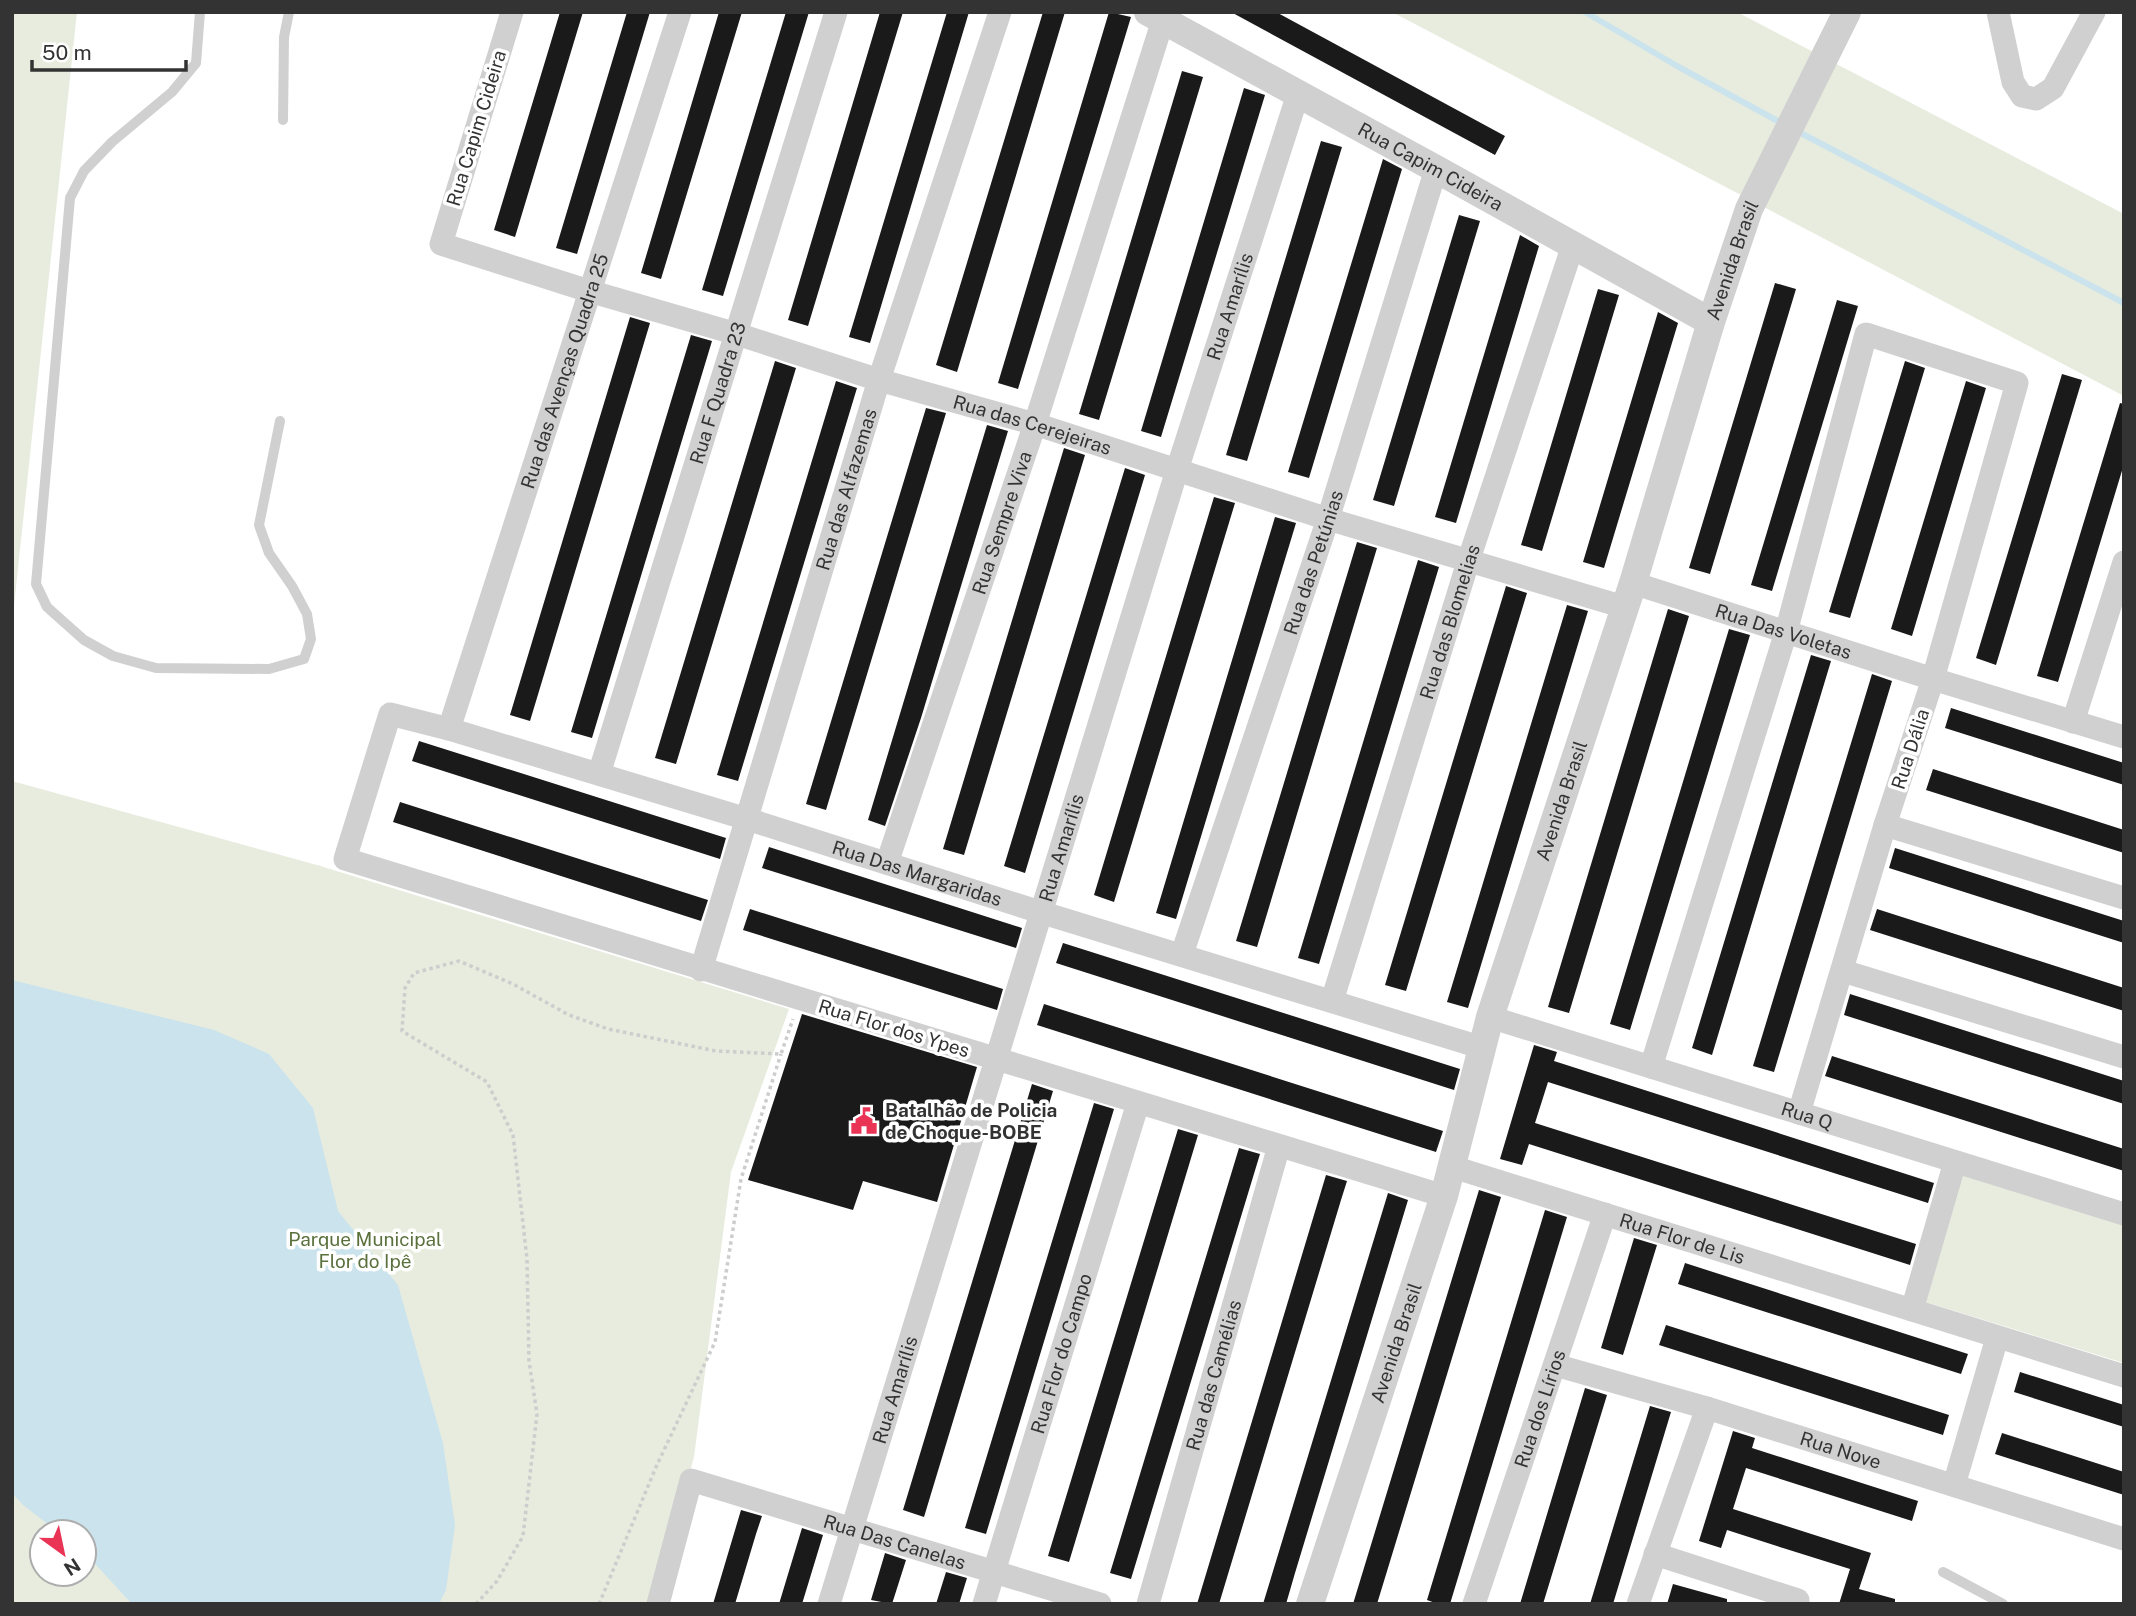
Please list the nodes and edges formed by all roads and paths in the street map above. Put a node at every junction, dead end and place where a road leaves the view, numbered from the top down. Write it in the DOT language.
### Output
graph roads {
  1 [pos="200,12"];
  2 [pos="289,12"];
  3 [pos="512,12"];
  4 [pos="680,12"];
  5 [pos="836,12"];
  6 [pos="1000,12"];
  7 [pos="1847,12"];
  8 [pos="1998,12"];
  9 [pos="2094,12"];
  10 [pos="1155,16"];
  11 [pos="1298,94"];
  12 [pos="283,120"];
  13 [pos="1436,169"];
  14 [pos="441,244"];
  15 [pos="1573,245"];
  16 [pos="589,291"];
  17 [pos="1711,322"];
  18 [pos="737,334"];
  19 [pos="878,380"];
  20 [pos="280,421"];
  21 [pos="1035,424"];
  22 [pos="1177,470"];
  23 [pos="1328,519"];
  24 [pos="1468,562"];
  25 [pos="2122,571"];
  26 [pos="1628,595"];
  27 [pos="1786,632"];
  28 [pos="1933,679"];
  29 [pos="2073,722"];
  30 [pos="449,729"];
  31 [pos="2124,737"];
  32 [pos="599,774"];
  33 [pos="747,819"];
  34 [pos="1885,825"];
  35 [pos="345,859"];
  36 [pos="887,863"];
  37 [pos="2124,898"];
  38 [pos="1040,912"];
  39 [pos="1182,954"];
  40 [pos="701,970"];
  41 [pos="1843,971"];
  42 [pos="800,999"];
  43 [pos="1332,1001"];
  44 [pos="1490,1017"];
  45 [pos="1483,1048"];
  46 [pos="781,1054"];
  47 [pos="2124,1057"];
  48 [pos="995,1059"];
  49 [pos="1651,1067"];
  50 [pos="1138,1102"];
  51 [pos="1799,1113"];
  52 [pos="1279,1146"];
  53 [pos="1955,1161"];
  54 [pos="1453,1167"];
  55 [pos="1444,1196"];
  56 [pos="1605,1214"];
  57 [pos="2124,1214"];
  58 [pos="1912,1310"];
  59 [pos="1997,1338"];
  60 [pos="1555,1364"];
  61 [pos="2124,1376"];
  62 [pos="1707,1408"];
  63 [pos="1954,1485"];
  64 [pos="851,1528"];
  65 [pos="2124,1539"];
  66 [pos="1655,1554"];
  67 [pos="994,1572"];
  68 [pos="1943,1572"];
  69 [pos="1798,1602"];
  70 [pos="1999,1603"];
  71 [pos="476,1604"];
  72 [pos="599,1604"];
  73 [pos="659,1604"];
  74 [pos="829,1604"];
  75 [pos="984,1604"];
  76 [pos="1100,1604"];
  77 [pos="1148,1604"];
  78 [pos="1310,1604"];
  79 [pos="1474,1604"];
  80 [pos="1638,1604"];
  1 -- 20 [label="lane"];
  2 -- 12 [label="lane"];
  3 -- 14 [label="street, Rua Capim Cideira"];
  4 -- 16 [label="street, Rua das Avenças Quadra 25"];
  5 -- 18 [label="street, Rua F Quadra 23"];
  6 -- 19 [label="street, Rua das Alfazemas"];
  7 -- 17 [label="street, Avenida Brasil"];
  8 -- 9 [label="street"];
  10 -- 11 [label="street, Rua Capim Cideira"];
  10 -- 21 [label="street, Rua Sempre Viva"];
  11 -- 13 [label="street, Rua Capim Cideira"];
  11 -- 22 [label="street, Rua Amarílis"];
  13 -- 15 [label="street, Rua Capim Cideira"];
  13 -- 23 [label="street, Rua das Petúnias"];
  14 -- 16 [label="street, Rua das Cerejeiras"];
  15 -- 17 [label="street, Rua Capim Cideira"];
  15 -- 24 [label="street, Rua das Blomelias"];
  16 -- 18 [label="street, Rua das Cerejeiras"];
  16 -- 30 [label="street, Rua das Avenças Quadra 25"];
  17 -- 26 [label="street, Avenida Brasil"];
  18 -- 19 [label="street, Rua das Cerejeiras"];
  18 -- 32 [label="street, Rua F Quadra 23"];
  19 -- 21 [label="street, Rua das Cerejeiras"];
  19 -- 33 [label="street, Rua das Alfazemas"];
  21 -- 22 [label="street, Rua das Cerejeiras"];
  21 -- 36 [label="street, Rua Sempre Viva"];
  22 -- 23 [label="street, Rua das Cerejeiras"];
  22 -- 38 [label="street, Rua Amarílis"];
  23 -- 24 [label="street, Rua das Cerejeiras"];
  23 -- 39 [label="street, Rua das Petúnias"];
  24 -- 26 [label="street, Rua das Cerejeiras"];
  24 -- 43 [label="street, Rua das Blomelias"];
  25 -- 29 [label="street"];
  26 -- 27 [label="street, Rua Das Voletas"];
  26 -- 44 [label="street, Avenida Brasil"];
  27 -- 28 [label="street, Rua Das Voletas"];
  27 -- 28 [label="street, Rua Dália"];
  27 -- 49 [label="street"];
  28 -- 29 [label="street, Rua Das Voletas"];
  28 -- 34 [label="street, Rua Dália"];
  29 -- 31 [label="street, Rua Das Voletas"];
  30 -- 32 [label="street, Rua Das Margaridas"];
  30 -- 35 [label="street, Rua Das Margaridas"];
  32 -- 33 [label="street, Rua Das Margaridas"];
  33 -- 36 [label="street, Rua Das Margaridas"];
  33 -- 40 [label="street, Rua das Alfazemas"];
  34 -- 37 [label="street"];
  34 -- 41 [label="street, Rua Dália"];
  35 -- 40 [label="street, Rua Flor dos Ypes"];
  36 -- 38 [label="street, Rua Das Margaridas"];
  38 -- 39 [label="street, Rua Das Margaridas"];
  38 -- 48 [label="street, Rua Amarílis"];
  39 -- 43 [label="street, Rua Das Margaridas"];
  40 -- 42 [label="street, Rua Flor dos Ypes"];
  41 -- 47 [label="street"];
  41 -- 51 [label="street, Rua Dália"];
  42 -- 46 [label="path"];
  42 -- 48 [label="street, Rua Flor dos Ypes"];
  43 -- 45 [label="street, Rua Das Margaridas"];
  44 -- 45 [label="street, Avenida Brasil"];
  44 -- 49 [label="street, Rua Q"];
  45 -- 54 [label="street, Avenida Brasil"];
  46 -- 71 [label="path"];
  46 -- 72 [label="path"];
  48 -- 50 [label="street, Rua Flor dos Ypes"];
  48 -- 64 [label="street, Rua Amarílis"];
  49 -- 51 [label="street, Rua Q"];
  50 -- 52 [label="street, Rua Flor dos Ypes"];
  50 -- 67 [label="street, Rua Flor do Campo"];
  51 -- 53 [label="street, Rua Q"];
  52 -- 55 [label="street, Rua Flor dos Ypes"];
  52 -- 77 [label="street, Rua das Camélias"];
  53 -- 57 [label="street, Rua Q"];
  53 -- 58 [label="street"];
  54 -- 55 [label="street, Avenida Brasil"];
  54 -- 56 [label="street, Rua Flor de Lis"];
  55 -- 78 [label="street, Avenida Brasil"];
  56 -- 58 [label="street, Rua Flor de Lis"];
  56 -- 60 [label="street, Rua dos Lírios"];
  58 -- 59 [label="street, Rua Flor de Lis"];
  59 -- 61 [label="street, Rua Flor de Lis"];
  59 -- 63 [label="street"];
  60 -- 62 [label="street, Rua Nove"];
  60 -- 79 [label="street, Rua dos Lírios"];
  62 -- 63 [label="street, Rua Nove"];
  62 -- 66 [label="street"];
  63 -- 65 [label="street, Rua Nove"];
  64 -- 67 [label="street, Rua Das Canelas"];
  64 -- 73 [label="street, Rua Das Canelas"];
  64 -- 74 [label="street, Rua Amarílis"];
  66 -- 69 [label="street"];
  66 -- 80 [label="street"];
  67 -- 75 [label="street, Rua Flor do Campo"];
  67 -- 76 [label="street, Rua Das Canelas"];
  68 -- 70 [label="lane"];
}
